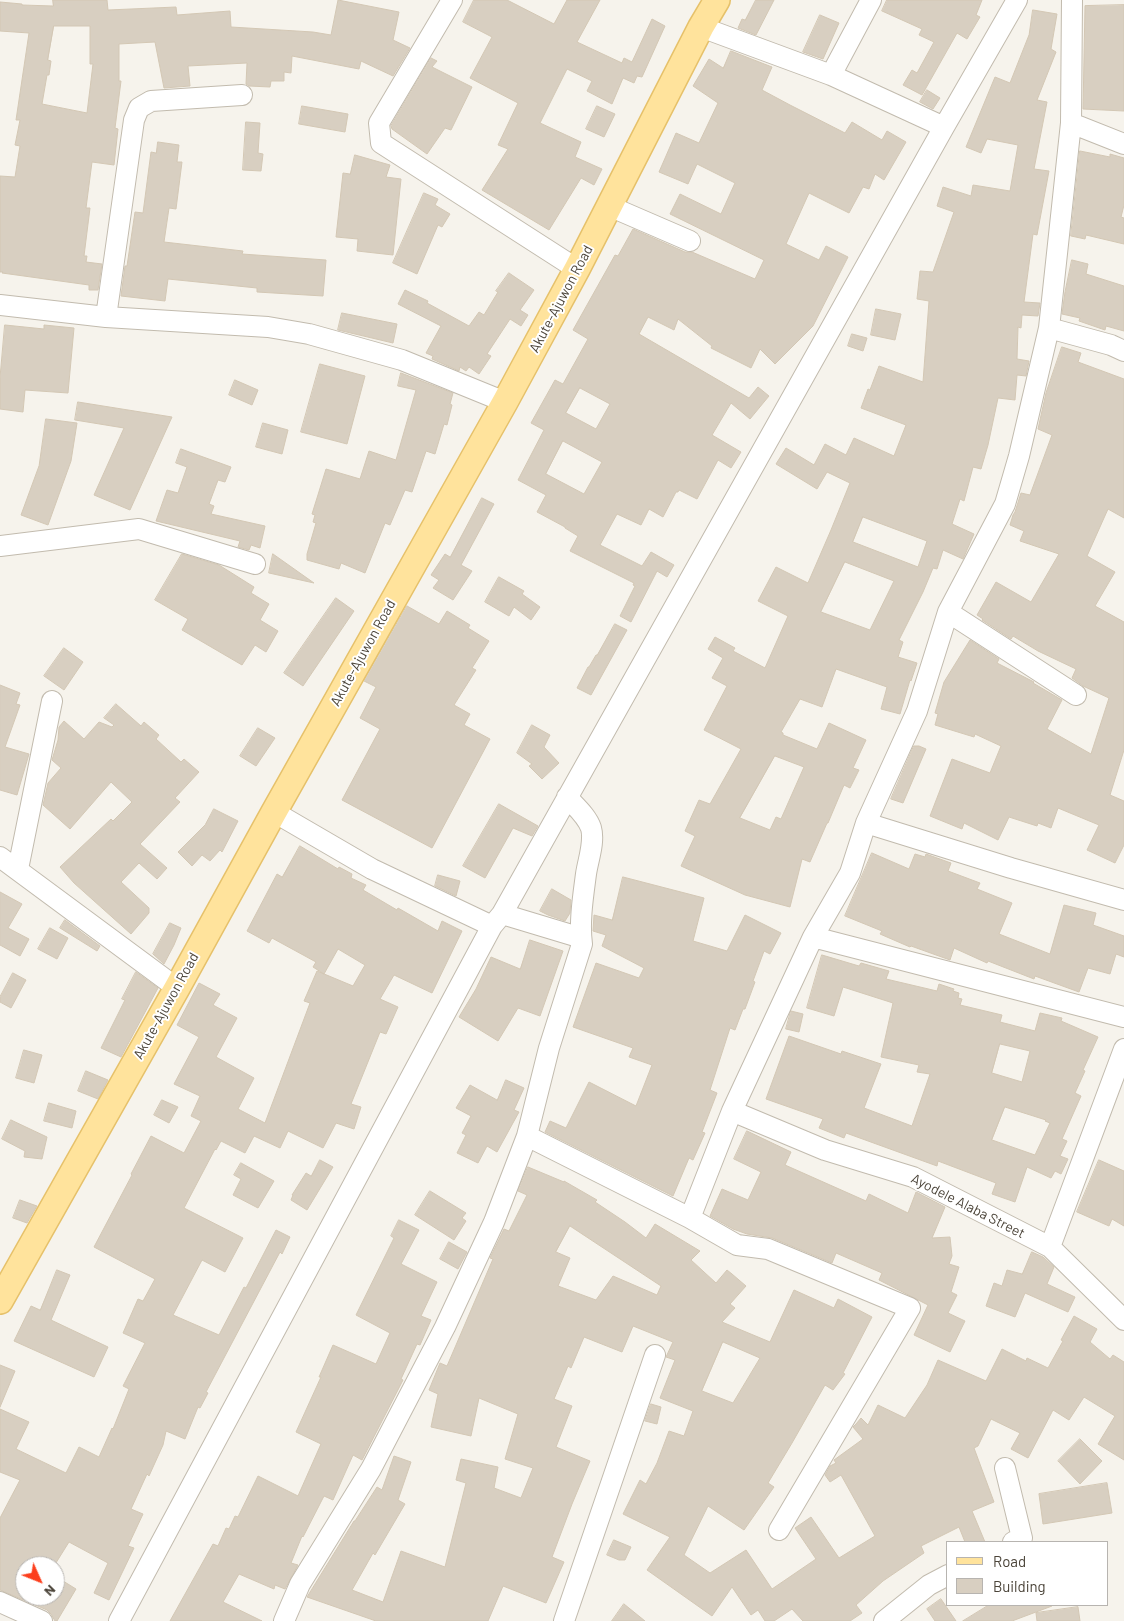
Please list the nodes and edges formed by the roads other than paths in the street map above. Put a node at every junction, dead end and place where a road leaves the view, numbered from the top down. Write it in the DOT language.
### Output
graph roads {
  1 [pos="452,0"];
  2 [pos="717,0"];
  3 [pos="871,0"];
  4 [pos="1017,0"];
  5 [pos="1072,0"];
  6 [pos="702,28"];
  7 [pos="831,75"];
  8 [pos="242,95"];
  9 [pos="1071,123"];
  10 [pos="944,127"];
  11 [pos="1124,144"];
  12 [pos="610,206"];
  13 [pos="690,241"];
  14 [pos="577,270"];
  15 [pos="0,305"];
  16 [pos="106,317"];
  17 [pos="1049,328"];
  18 [pos="1124,350"];
  19 [pos="505,402"];
  20 [pos="0,546"];
  21 [pos="255,564"];
  22 [pos="948,612"];
  23 [pos="1076,695"];
  24 [pos="52,701"];
  25 [pos="567,797"];
  26 [pos="274,812"];
  27 [pos="866,823"];
  28 [pos="0,857"];
  29 [pos="18,869"];
  30 [pos="1124,900"];
  31 [pos="497,920"];
  32 [pos="581,934"];
  33 [pos="813,937"];
  34 [pos="177,988"];
  35 [pos="1124,1017"];
  36 [pos="1124,1049"];
  37 [pos="732,1112"];
  38 [pos="527,1136"];
  39 [pos="690,1218"];
  40 [pos="1050,1247"];
  41 [pos="0,1300"];
  42 [pos="1124,1320"];
  43 [pos="655,1355"];
  44 [pos="1005,1468"];
  45 [pos="779,1530"];
  46 [pos="1015,1541"];
  47 [pos="946,1576"];
  48 [pos="0,1602"];
  49 [pos="42,1621"];
  50 [pos="119,1621"];
  51 [pos="284,1621"];
  52 [pos="564,1621"];
  53 [pos="884,1621"];
  1 -- 14 [label="street"];
  2 -- 6 [label="main road, Akute-Ajuwon Road"];
  3 -- 7 [label="street"];
  4 -- 10 [label="street"];
  5 -- 9 [label="street"];
  6 -- 7 [label="street"];
  6 -- 12 [label="main road, Akute-Ajuwon Road"];
  7 -- 10 [label="street"];
  8 -- 16 [label="street"];
  9 -- 11 [label="street"];
  9 -- 17 [label="street"];
  10 -- 25 [label="street"];
  12 -- 13 [label="street"];
  12 -- 14 [label="main road, Akute-Ajuwon Road"];
  14 -- 19 [label="main road, Akute-Ajuwon Road"];
  15 -- 16 [label="street"];
  16 -- 19 [label="street"];
  17 -- 18 [label="street"];
  17 -- 22 [label="street"];
  19 -- 26 [label="main road, Akute-Ajuwon Road"];
  20 -- 21 [label="street"];
  22 -- 23 [label="street"];
  22 -- 27 [label="street"];
  24 -- 29 [label="street"];
  25 -- 31 [label="street"];
  25 -- 32 [label="street"];
  26 -- 31 [label="street"];
  26 -- 34 [label="main road, Akute-Ajuwon Road"];
  27 -- 30 [label="street"];
  27 -- 33 [label="street"];
  28 -- 29 [label="street"];
  29 -- 34 [label="street"];
  31 -- 32 [label="street"];
  31 -- 50 [label="street"];
  32 -- 38 [label="street"];
  33 -- 35 [label="street"];
  33 -- 37 [label="street"];
  34 -- 41 [label="main road, Akute-Ajuwon Road"];
  36 -- 40 [label="street"];
  37 -- 39 [label="street"];
  37 -- 40 [label="street, Ayodele Alaba Street"];
  38 -- 39 [label="street"];
  38 -- 51 [label="street"];
  39 -- 45 [label="street"];
  40 -- 42 [label="street, Ayodele Alaba Street"];
  43 -- 52 [label="street"];
  44 -- 46 [label="street"];
  47 -- 53 [label="street"];
  48 -- 49 [label="street"];
}
